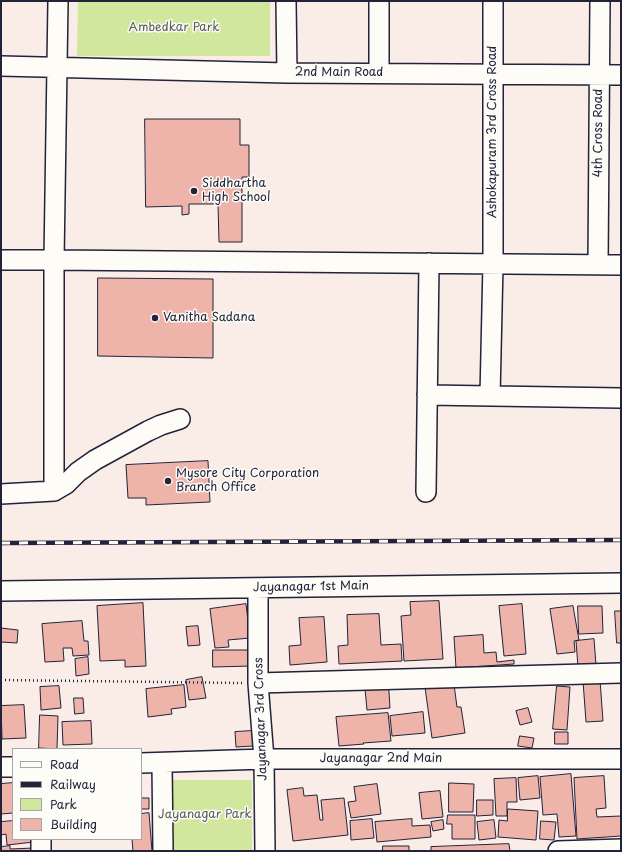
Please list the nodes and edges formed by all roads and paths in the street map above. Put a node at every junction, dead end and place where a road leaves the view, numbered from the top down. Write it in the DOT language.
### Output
graph roads {
  1 [pos="58,1"];
  2 [pos="286,1"];
  3 [pos="379,1"];
  4 [pos="494,1"];
  5 [pos="600,1"];
  6 [pos="1,66"];
  7 [pos="57,68"];
  8 [pos="286,73"];
  9 [pos="379,73"];
  10 [pos="493,74"];
  11 [pos="600,74"];
  12 [pos="621,75"];
  13 [pos="1,260"];
  14 [pos="54,260"];
  15 [pos="429,263"];
  16 [pos="493,264"];
  17 [pos="598,265"];
  18 [pos="621,265"];
  19 [pos="427,396"];
  20 [pos="490,396"];
  21 [pos="621,398"];
  22 [pos="180,419"];
  23 [pos="54,491"];
  24 [pos="426,492"];
  25 [pos="1,494"];
  26 [pos="621,583"];
  27 [pos="258,588"];
  28 [pos="1,591"];
  29 [pos="621,673"];
  30 [pos="1,680"];
  31 [pos="258,683"];
  32 [pos="621,759"];
  33 [pos="264,760"];
  34 [pos="142,763"];
  35 [pos="162,763"];
  36 [pos="1,767"];
  37 [pos="12,767"];
  38 [pos="40,840"];
  39 [pos="621,849"];
  40 [pos="41,851"];
  41 [pos="163,851"];
  42 [pos="265,851"];
  43 [pos="558,851"];
  1 -- 7 [label="street"];
  2 -- 8 [label="street"];
  3 -- 9 [label="street"];
  4 -- 10 [label="street, Ashokapuram 3rd Cross Road"];
  5 -- 11 [label="street, 4th Cross Road"];
  6 -- 7 [label="street, 2nd Main Road"];
  7 -- 8 [label="street, 2nd Main Road"];
  7 -- 14 [label="street"];
  8 -- 9 [label="street, 2nd Main Road"];
  9 -- 10 [label="street, 2nd Main Road"];
  10 -- 11 [label="street, 2nd Main Road"];
  10 -- 16 [label="street, Ashokapuram 3rd Cross Road"];
  11 -- 12 [label="street, 2nd Main Road"];
  11 -- 17 [label="street, 4th Cross Road"];
  13 -- 14 [label="street"];
  14 -- 15 [label="street"];
  14 -- 23 [label="street"];
  15 -- 16 [label="street"];
  15 -- 19 [label="street"];
  16 -- 17 [label="street"];
  16 -- 20 [label="street, Ashokapuram 3rd Cross Road"];
  17 -- 18 [label="street"];
  19 -- 20 [label="street"];
  19 -- 24 [label="street"];
  20 -- 21 [label="street"];
  22 -- 23 [label="street"];
  23 -- 25 [label="street"];
  26 -- 27 [label="street, Jayanagar 1st Main"];
  27 -- 28 [label="street, Jayanagar 1st Main"];
  27 -- 31 [label="street, Jayanagar 3rd Cross"];
  29 -- 31 [label="street"];
  30 -- 31 [label="path"];
  31 -- 33 [label="street, Jayanagar 3rd Cross"];
  32 -- 33 [label="street, Jayanagar 2nd Main"];
  33 -- 35 [label="street, Jayanagar 2nd Main"];
  33 -- 42 [label="street, Jayanagar 3rd Cross"];
  34 -- 35 [label="street, Jayanagar 2nd Main"];
  35 -- 41 [label="street"];
  36 -- 37 [label="street"];
  38 -- 40 [label="street"];
  39 -- 43 [label="street"];
}
